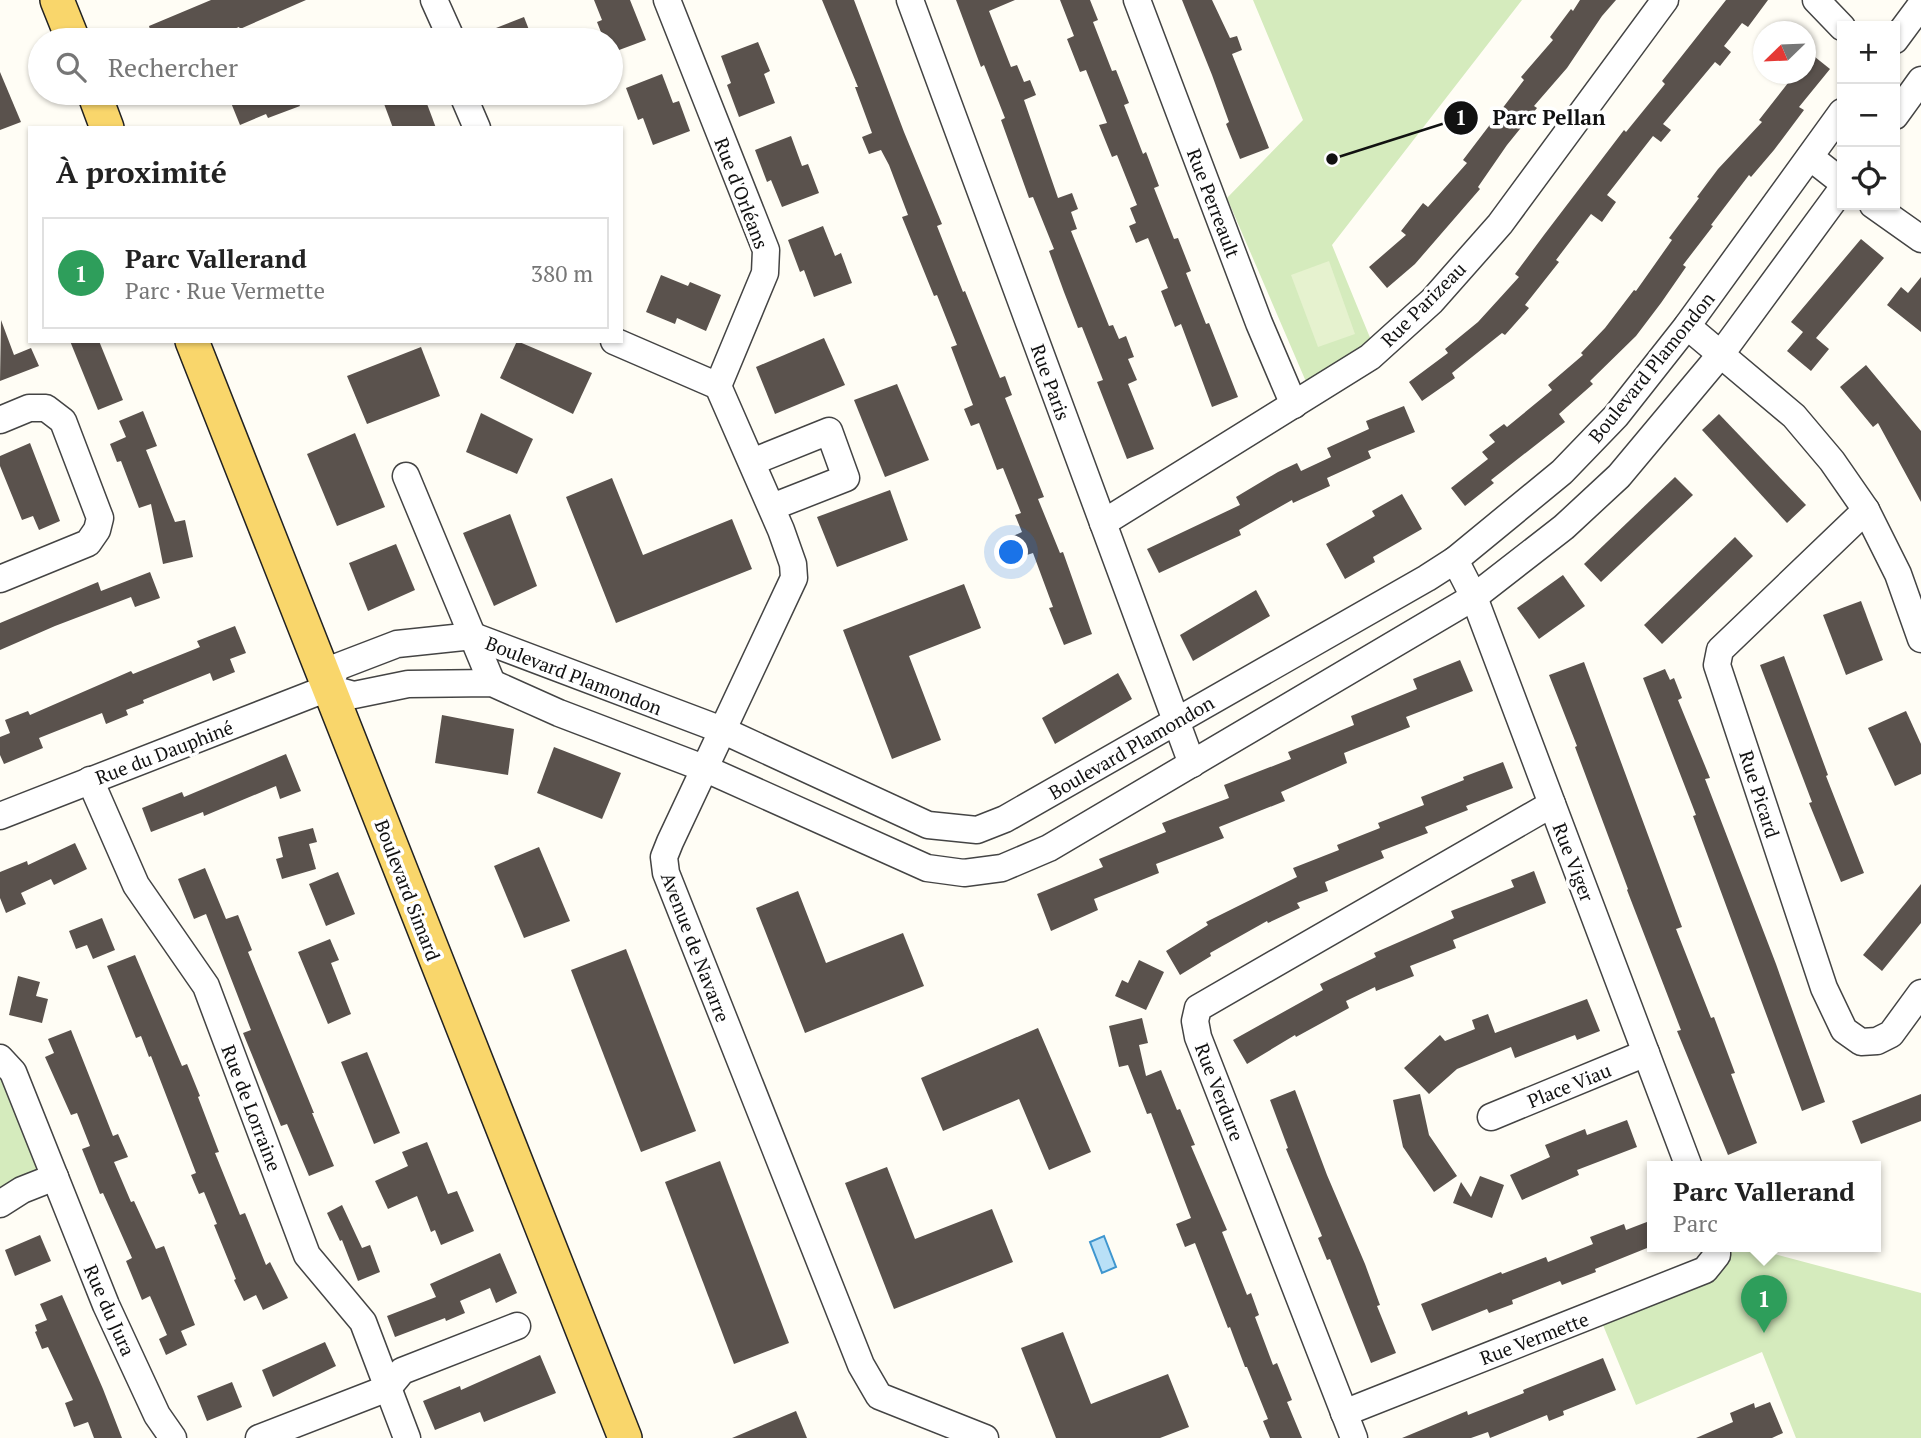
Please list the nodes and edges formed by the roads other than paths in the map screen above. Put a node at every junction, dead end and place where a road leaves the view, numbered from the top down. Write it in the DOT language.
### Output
graph roads {
  1 [pos="57,0"];
  2 [pos="434,0"];
  3 [pos="667,0"];
  4 [pos="910,0"];
  5 [pos="1137,0"];
  6 [pos="1665,0"];
  7 [pos="1816,0"];
  8 [pos="1921,5"];
  9 [pos="1837,22"];
  10 [pos="68,28"];
  11 [pos="447,28"];
  12 [pos="1900,33"];
  13 [pos="1909,83"];
  14 [pos="1900,104"];
  15 [pos="98,105"];
  16 [pos="467,105"];
  17 [pos="1837,118"];
  18 [pos="106,126"];
  19 [pos="476,126"];
  20 [pos="1810,157"];
  21 [pos="1837,178"];
  22 [pos="1837,196"];
  23 [pos="1881,210"];
  24 [pos="1921,239"];
  25 [pos="1687,326"];
  26 [pos="193,343"];
  27 [pos="619,343"];
  28 [pos="1721,354"];
  29 [pos="718,386"];
  30 [pos="1294,405"];
  31 [pos="0,420"];
  32 [pos="752,462"];
  33 [pos="406,476"];
  34 [pos="772,507"];
  35 [pos="1866,510"];
  36 [pos="1103,523"];
  37 [pos="1455,560"];
  38 [pos="0,579"];
  39 [pos="1474,597"];
  40 [pos="472,636"];
  41 [pos="1921,639"];
  42 [pos="492,683"];
  43 [pos="328,688"];
  44 [pos="1176,722"];
  45 [pos="722,730"];
  46 [pos="1192,764"];
  47 [pos="706,769"];
  48 [pos="90,780"];
  49 [pos="1552,804"];
  50 [pos="0,816"];
  51 [pos="1921,993"];
  52 [pos="1646,1053"];
  53 [pos="0,1058"];
  54 [pos="1491,1117"];
  55 [pos="1687,1161"];
  56 [pos="55,1177"];
  57 [pos="0,1204"];
  58 [pos="1716,1252"];
  59 [pos="517,1326"];
  60 [pos="388,1388"];
  61 [pos="1344,1413"];
  62 [pos="173,1438"];
  63 [pos="259,1438"];
  64 [pos="407,1438"];
  65 [pos="625,1438"];
  66 [pos="985,1438"];
  67 [pos="1354,1438"];
  1 -- 10 [label="main road"];
  2 -- 11 [label="street"];
  3 -- 29 [label="street, Rue d'Orléans"];
  4 -- 36 [label="street, Rue Paris"];
  5 -- 30 [label="street, Rue Perreault"];
  6 -- 30 [label="street, Rue Parizeau"];
  7 -- 9 [label="street"];
  8 -- 12 [label="street"];
  13 -- 14 [label="street"];
  15 -- 18 [label="main road"];
  16 -- 19 [label="street"];
  17 -- 20 [label="street, Boulevard Plamondon"];
  20 -- 21 [label="street"];
  20 -- 25 [label="street, Boulevard Plamondon"];
  22 -- 28 [label="street, Boulevard Plamondon"];
  23 -- 24 [label="street"];
  25 -- 28 [label="street"];
  25 -- 37 [label="street, Boulevard Plamondon"];
  26 -- 43 [label="main road, Boulevard Simard"];
  27 -- 29 [label="street"];
  28 -- 35 [label="street"];
  28 -- 39 [label="street, Boulevard Plamondon"];
  29 -- 32 [label="street, Avenue de Navarre"];
  30 -- 36 [label="street, Rue Parizeau"];
  31 -- 38 [label="street"];
  32 -- 34 [label="street, Avenue de Navarre"];
  32 -- 34 [label="street"];
  33 -- 40 [label="street"];
  34 -- 45 [label="street, Avenue de Navarre"];
  35 -- 41 [label="street"];
  35 -- 51 [label="street, Rue Picard"];
  36 -- 44 [label="street, Rue Paris"];
  37 -- 39 [label="street, Rue Viger"];
  37 -- 44 [label="street, Boulevard Plamondon"];
  39 -- 46 [label="street, Boulevard Plamondon"];
  39 -- 49 [label="street, Rue Viger"];
  40 -- 42 [label="street"];
  40 -- 43 [label="street, Boulevard Plamondon"];
  40 -- 45 [label="street, Boulevard Plamondon"];
  42 -- 43 [label="street, Boulevard Plamondon"];
  42 -- 47 [label="street, Boulevard Plamondon"];
  43 -- 48 [label="street, Rue du Dauphiné"];
  43 -- 65 [label="main road, Boulevard Simard"];
  44 -- 45 [label="street, Boulevard Plamondon"];
  44 -- 46 [label="street, Rue Paris"];
  45 -- 47 [label="street, Avenue de Navarre"];
  46 -- 47 [label="street, Boulevard Plamondon"];
  47 -- 66 [label="street, Avenue de Navarre"];
  48 -- 50 [label="street, Rue du Dauphiné"];
  48 -- 60 [label="street, Rue de Lorraine"];
  49 -- 52 [label="street, Rue Viger"];
  49 -- 61 [label="street, Rue Verdure"];
  52 -- 54 [label="street, Place Viau"];
  52 -- 55 [label="street, Rue Viger"];
  53 -- 56 [label="street, Rue du Jura"];
  56 -- 57 [label="street"];
  56 -- 62 [label="street, Rue du Jura"];
  58 -- 61 [label="street, Rue Vermette"];
  59 -- 60 [label="street"];
  60 -- 63 [label="street"];
  60 -- 64 [label="street, Rue de Lorraine"];
  61 -- 67 [label="street, Rue Verdure"];
}
